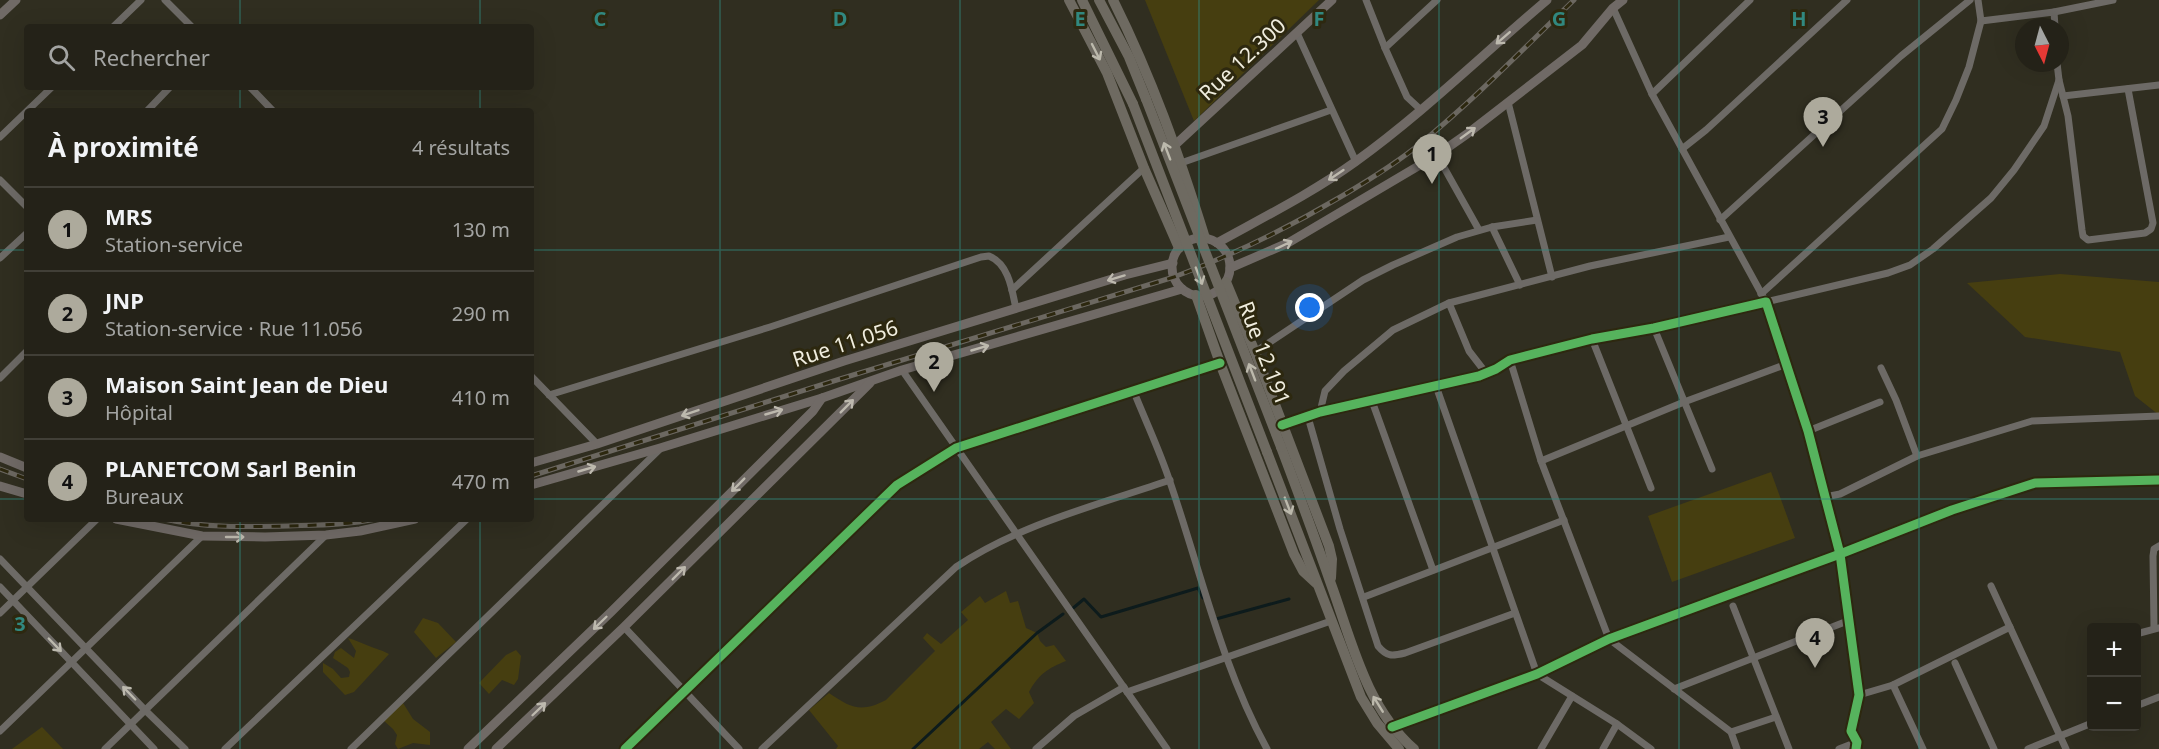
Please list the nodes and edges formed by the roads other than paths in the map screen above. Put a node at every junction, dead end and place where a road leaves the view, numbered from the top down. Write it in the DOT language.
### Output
graph roads {
  1 [pos="16,0"];
  2 [pos="141,0"];
  3 [pos="165,0"];
  4 [pos="1069,0"];
  5 [pos="1082,0"];
  6 [pos="1099,0"];
  7 [pos="1113,0"];
  8 [pos="1332,0"];
  9 [pos="1366,0"];
  10 [pos="1437,0"];
  11 [pos="1547,0"];
  12 [pos="1623,0"];
  13 [pos="1750,0"];
  14 [pos="1847,0"];
  15 [pos="1970,0"];
  16 [pos="1978,0"];
  17 [pos="2114,0"];
  18 [pos="1612,4"];
  19 [pos="2054,12"];
  20 [pos="0,15"];
  21 [pos="2054,18"];
  22 [pos="1981,21"];
  23 [pos="116,24"];
  24 [pos="189,24"];
  25 [pos="1297,33"];
  26 [pos="1384,48"];
  27 [pos="2058,72"];
  28 [pos="2059,80"];
  29 [pos="2159,86"];
  30 [pos="2128,89"];
  31 [pos="49,90"];
  32 [pos="167,90"];
  33 [pos="253,90"];
  34 [pos="1652,94"];
  35 [pos="2063,96"];
  36 [pos="1508,102"];
  37 [pos="30,108"];
  38 [pos="150,108"];
  39 [pos="270,108"];
  40 [pos="1331,110"];
  41 [pos="1421,110"];
  42 [pos="24,114"];
  43 [pos="0,137"];
  44 [pos="1175,145"];
  45 [pos="1682,149"];
  46 [pos="1437,154"];
  47 [pos="1356,162"];
  48 [pos="1181,163"];
  49 [pos="1144,168"];
  50 [pos="0,180"];
  51 [pos="24,204"];
  52 [pos="1538,220"];
  53 [pos="1720,220"];
  54 [pos="1492,227"];
  55 [pos="1479,230"];
  56 [pos="24,236"];
  57 [pos="1729,237"];
  58 [pos="1205,238"];
  59 [pos="1217,243"];
  60 [pos="1179,248"];
  61 [pos="0,258"];
  62 [pos="1173,263"];
  63 [pos="1230,268"];
  64 [pos="1552,277"];
  65 [pos="1226,282"];
  66 [pos="1520,285"];
  67 [pos="1182,289"];
  68 [pos="1012,290"];
  69 [pos="1761,294"];
  70 [pos="1196,296"];
  71 [pos="1766,302"];
  72 [pos="1449,303"];
  73 [pos="1016,309"];
  74 [pos="1654,328"];
  75 [pos="1592,339"];
  76 [pos="1255,352"];
  77 [pos="24,354"];
  78 [pos="1510,360"];
  79 [pos="1220,363"];
  80 [pos="1787,364"];
  81 [pos="1881,368"];
  82 [pos="902,370"];
  83 [pos="1486,373"];
  84 [pos="0,378"];
  85 [pos="534,379"];
  86 [pos="872,382"];
  87 [pos="1436,386"];
  88 [pos="1134,392"];
  89 [pos="549,395"];
  90 [pos="822,398"];
  91 [pos="1372,401"];
  92 [pos="1684,402"];
  93 [pos="1880,402"];
  94 [pos="1320,412"];
  95 [pos="2159,416"];
  96 [pos="1308,417"];
  97 [pos="1282,425"];
  98 [pos="1627,427"];
  99 [pos="1808,431"];
  100 [pos="597,444"];
  101 [pos="660,448"];
  102 [pos="956,448"];
  103 [pos="1917,456"];
  104 [pos="0,458"];
  105 [pos="1541,461"];
  106 [pos="534,462"];
  107 [pos="24,466"];
  108 [pos="1712,469"];
  109 [pos="1170,480"];
  110 [pos="2159,480"];
  111 [pos="534,484"];
  112 [pos="0,486"];
  113 [pos="1651,488"];
  114 [pos="24,494"];
  115 [pos="1825,497"];
  116 [pos="1564,520"];
  117 [pos="94,522"];
  118 [pos="131,522"];
  119 [pos="401,522"];
  120 [pos="464,522"];
  121 [pos="1016,533"];
  122 [pos="326,535"];
  123 [pos="202,536"];
  124 [pos="2159,546"];
  125 [pos="1493,547"];
  126 [pos="1840,554"];
  127 [pos="0,559"];
  128 [pos="1433,570"];
  129 [pos="1331,582"];
  130 [pos="1318,585"];
  131 [pos="1991,586"];
  132 [pos="0,587"];
  133 [pos="27,587"];
  134 [pos="1364,597"];
  135 [pos="13,601"];
  136 [pos="1733,606"];
  137 [pos="0,613"];
  138 [pos="1515,613"];
  139 [pos="1850,620"];
  140 [pos="1331,621"];
  141 [pos="624,627"];
  142 [pos="2010,627"];
  143 [pos="2156,628"];
  144 [pos="2141,632"];
  145 [pos="1609,639"];
  146 [pos="85,648"];
  147 [pos="1226,658"];
  148 [pos="1753,658"];
  149 [pos="71,662"];
  150 [pos="1955,663"];
  151 [pos="1537,674"];
  152 [pos="1893,685"];
  153 [pos="1674,689"];
  154 [pos="1126,690"];
  155 [pos="685,691"];
  156 [pos="1858,695"];
  157 [pos="1572,696"];
  158 [pos="2159,697"];
  159 [pos="2141,704"];
  160 [pos="145,710"];
  161 [pos="1776,717"];
  162 [pos="131,724"];
  163 [pos="1617,724"];
  164 [pos="2087,725"];
  165 [pos="1392,727"];
  166 [pos="0,731"];
  167 [pos="1731,732"];
  168 [pos="2060,735"];
  169 [pos="1856,745"];
  170 [pos="105,749"];
  171 [pos="154,749"];
  172 [pos="185,749"];
  173 [pos="225,749"];
  174 [pos="351,749"];
  175 [pos="468,749"];
  176 [pos="496,749"];
  177 [pos="625,749"];
  178 [pos="739,749"];
  179 [pos="762,749"];
  180 [pos="1036,749"];
  181 [pos="1167,749"];
  182 [pos="1267,749"];
  183 [pos="1399,749"];
  184 [pos="1414,749"];
  185 [pos="1541,749"];
  186 [pos="1602,749"];
  187 [pos="1652,749"];
  188 [pos="1737,749"];
  189 [pos="1788,749"];
  190 [pos="1839,749"];
  191 [pos="1923,749"];
  192 [pos="1994,749"];
  193 [pos="2028,749"];
  194 [pos="2066,749"];
  1 -- 20 [label="main road"];
  2 -- 23 [label="street"];
  3 -- 24 [label="street"];
  4 -- 49 [label="main road, one-way"];
  5 -- 130 [label="main road, Rue 12.191, one-way, bridge"];
  129 -- 6 [label="main road, Rue 12.191, one-way, bridge"];
  7 -- 44 [label="main road"];
  8 -- 25 [label="main road, Rue 12.300"];
  9 -- 26 [label="street"];
  10 -- 26 [label="street"];
  11 -- 41 [label="main road, one-way"];
  12 -- 18 [label="main road"];
  13 -- 34 [label="street"];
  14 -- 45 [label="street"];
  15 -- 53 [label="street"];
  16 -- 22 [label="street"];
  17 -- 19 [label="street"];
  18 -- 34 [label="street"];
  18 -- 36 [label="main road"];
  19 -- 21 [label="street"];
  19 -- 22 [label="street"];
  22 -- 69 [label="street"];
  25 -- 40 [label="street"];
  25 -- 44 [label="main road, Rue 12.300"];
  26 -- 41 [label="street"];
  27 -- 28 [label="street"];
  28 -- 35 [label="street"];
  28 -- 71 [label="street"];
  29 -- 30 [label="street"];
  30 -- 35 [label="street"];
  30 -- 35 [label="street"];
  31 -- 37 [label="street"];
  32 -- 38 [label="street"];
  33 -- 39 [label="street"];
  34 -- 45 [label="street"];
  46 -- 36 [label="main road, one-way"];
  36 -- 52 [label="street"];
  40 -- 47 [label="street"];
  40 -- 48 [label="street"];
  41 -- 47 [label="main road"];
  42 -- 43 [label="street"];
  44 -- 48 [label="main road"];
  45 -- 53 [label="street"];
  46 -- 55 [label="street"];
  63 -- 46 [label="main road, one-way"];
  47 -- 59 [label="main road, one-way"];
  48 -- 58 [label="main road"];
  49 -- 60 [label="main road"];
  49 -- 68 [label="street"];
  50 -- 51 [label="street"];
  52 -- 54 [label="street"];
  52 -- 64 [label="street"];
  53 -- 57 [label="street"];
  54 -- 55 [label="street"];
  54 -- 66 [label="street"];
  55 -- 76 [label="street"];
  56 -- 61 [label="street"];
  57 -- 64 [label="street"];
  57 -- 69 [label="street"];
  58 -- 59 [label="main road"];
  58 -- 60 [label="main road"];
  59 -- 63 [label="main road"];
  60 -- 62 [label="main road"];
  62 -- 67 [label="main road"];
  62 -- 73 [label="main road, Rue 11.056, one-way"];
  63 -- 65 [label="main road"];
  64 -- 66 [label="street"];
  65 -- 70 [label="main road"];
  65 -- 76 [label="main road"];
  66 -- 72 [label="street"];
  67 -- 70 [label="main road"];
  82 -- 67 [label="main road, one-way"];
  68 -- 73 [label="street"];
  68 -- 89 [label="street"];
  69 -- 71 [label="street"];
  70 -- 79 [label="main road"];
  71 -- 74 [label="street"];
  71 -- 80 [label="street"];
  72 -- 83 [label="street"];
  72 -- 94 [label="street"];
  73 -- 100 [label="main road, Rue 11.056, one-way"];
  74 -- 75 [label="street"];
  74 -- 92 [label="street"];
  75 -- 78 [label="street"];
  75 -- 98 [label="street"];
  76 -- 97 [label="main road"];
  77 -- 84 [label="street"];
  78 -- 83 [label="street"];
  78 -- 105 [label="street"];
  79 -- 88 [label="street"];
  79 -- 130 [label="main road"];
  80 -- 92 [label="street"];
  80 -- 99 [label="street"];
  81 -- 103 [label="street"];
  82 -- 86 [label="main road"];
  82 -- 102 [label="street"];
  83 -- 87 [label="street"];
  85 -- 89 [label="street"];
  86 -- 90 [label="main road"];
  141 -- 86 [label="main road, one-way"];
  87 -- 91 [label="street"];
  87 -- 125 [label="street"];
  88 -- 102 [label="street"];
  88 -- 109 [label="street"];
  89 -- 100 [label="street"];
  101 -- 90 [label="main road, one-way"];
  90 -- 175 [label="main road, one-way"];
  91 -- 94 [label="street"];
  91 -- 128 [label="street"];
  92 -- 98 [label="street"];
  92 -- 108 [label="street"];
  93 -- 99 [label="street"];
  94 -- 96 [label="street"];
  95 -- 103 [label="street"];
  96 -- 97 [label="street"];
  96 -- 134 [label="street"];
  97 -- 129 [label="main road"];
  98 -- 105 [label="street"];
  98 -- 113 [label="street"];
  99 -- 115 [label="street"];
  100 -- 106 [label="main road, Rue 11.056"];
  111 -- 101 [label="main road, one-way"];
  101 -- 174 [label="street"];
  102 -- 121 [label="street"];
  102 -- 155 [label="street"];
  103 -- 115 [label="street"];
  104 -- 107 [label="main road"];
  105 -- 116 [label="street"];
  109 -- 121 [label="street"];
  109 -- 147 [label="street"];
  110 -- 126 [label="street"];
  112 -- 114 [label="main road"];
  115 -- 126 [label="street"];
  116 -- 125 [label="street"];
  116 -- 145 [label="street"];
  117 -- 133 [label="street"];
  118 -- 123 [label="main road"];
  119 -- 122 [label="main road"];
  120 -- 173 [label="street"];
  121 -- 154 [label="street"];
  121 -- 179 [label="street"];
  123 -- 122 [label="main road, one-way"];
  122 -- 160 [label="street"];
  123 -- 146 [label="street"];
  124 -- 143 [label="street"];
  125 -- 128 [label="street"];
  125 -- 138 [label="street"];
  126 -- 139 [label="street"];
  126 -- 145 [label="street"];
  127 -- 133 [label="street"];
  128 -- 134 [label="street"];
  165 -- 129 [label="main road, Rue 12.191, one-way"];
  130 -- 140 [label="main road, Rue 12.191"];
  131 -- 142 [label="street"];
  132 -- 135 [label="street"];
  133 -- 135 [label="street"];
  133 -- 146 [label="street"];
  134 -- 138 [label="street"];
  135 -- 137 [label="street"];
  135 -- 149 [label="street, one-way"];
  136 -- 148 [label="street"];
  138 -- 151 [label="street"];
  139 -- 148 [label="street"];
  139 -- 156 [label="street"];
  140 -- 147 [label="street"];
  140 -- 183 [label="main road, Rue 12.191"];
  141 -- 155 [label="street"];
  176 -- 141 [label="main road, one-way"];
  142 -- 152 [label="street"];
  142 -- 168 [label="street"];
  143 -- 144 [label="street"];
  145 -- 151 [label="street"];
  145 -- 153 [label="street"];
  146 -- 149 [label="street"];
  160 -- 146 [label="street, one-way"];
  147 -- 154 [label="street"];
  147 -- 182 [label="street"];
  148 -- 153 [label="street"];
  148 -- 161 [label="street"];
  149 -- 162 [label="street"];
  149 -- 166 [label="street"];
  150 -- 192 [label="street"];
  151 -- 157 [label="street"];
  151 -- 165 [label="street"];
  152 -- 156 [label="street"];
  152 -- 191 [label="street"];
  153 -- 167 [label="street"];
  154 -- 180 [label="street"];
  154 -- 181 [label="street"];
  155 -- 177 [label="street"];
  155 -- 178 [label="street"];
  156 -- 169 [label="street"];
  157 -- 163 [label="street"];
  157 -- 185 [label="street"];
  158 -- 159 [label="street"];
  160 -- 162 [label="street"];
  160 -- 172 [label="street"];
  161 -- 167 [label="street"];
  161 -- 189 [label="street"];
  162 -- 170 [label="street"];
  162 -- 171 [label="street"];
  163 -- 186 [label="street"];
  163 -- 187 [label="street"];
  164 -- 168 [label="street"];
  165 -- 184 [label="main road, Rue 12.191"];
  167 -- 188 [label="street"];
  168 -- 193 [label="street"];
  168 -- 194 [label="street"];
  169 -- 190 [label="street"];
}
